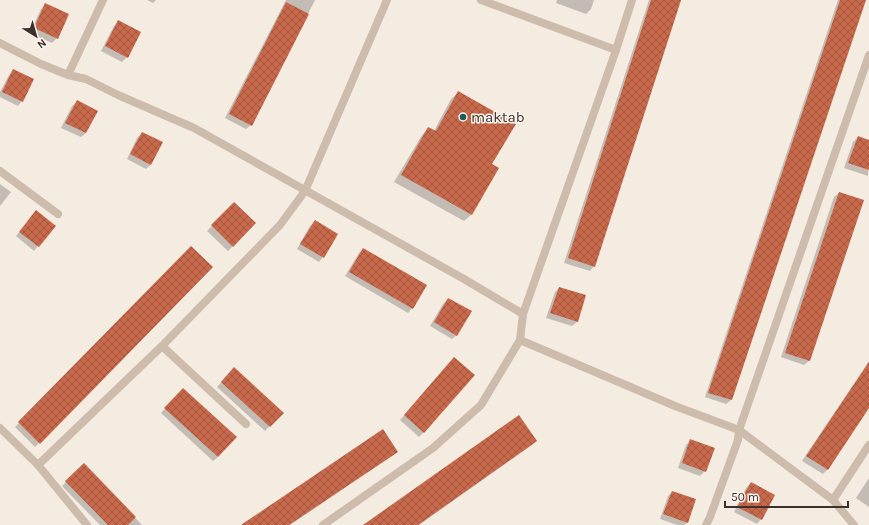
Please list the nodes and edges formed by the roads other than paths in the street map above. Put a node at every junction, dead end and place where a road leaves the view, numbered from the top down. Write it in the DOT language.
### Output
graph roads {
  1 [pos="103,0"];
  2 [pos="387,0"];
  3 [pos="482,0"];
  4 [pos="632,0"];
  5 [pos="0,43"];
  6 [pos="616,50"];
  7 [pos="869,55"];
  8 [pos="68,75"];
  9 [pos="0,171"];
  10 [pos="306,191"];
  11 [pos="58,214"];
  12 [pos="523,314"];
  13 [pos="520,340"];
  14 [pos="162,346"];
  15 [pos="246,424"];
  16 [pos="0,428"];
  17 [pos="739,430"];
  18 [pos="869,445"];
  19 [pos="38,465"];
  20 [pos="833,500"];
  21 [pos="87,525"];
  22 [pos="323,525"];
  23 [pos="706,525"];
  24 [pos="854,525"];
  1 -- 8 [label="lane"];
  2 -- 10 [label="lane"];
  3 -- 6 [label="lane"];
  4 -- 6 [label="lane"];
  5 -- 8 [label="lane"];
  6 -- 12 [label="lane"];
  7 -- 17 [label="lane"];
  8 -- 10 [label="lane"];
  9 -- 11 [label="lane"];
  10 -- 12 [label="lane"];
  10 -- 14 [label="lane"];
  12 -- 13 [label="lane"];
  13 -- 17 [label="lane"];
  13 -- 22 [label="lane"];
  14 -- 15 [label="lane"];
  14 -- 19 [label="lane"];
  16 -- 19 [label="lane"];
  17 -- 20 [label="lane"];
  17 -- 23 [label="lane"];
  18 -- 20 [label="lane"];
  19 -- 21 [label="lane"];
  20 -- 24 [label="lane"];
}
